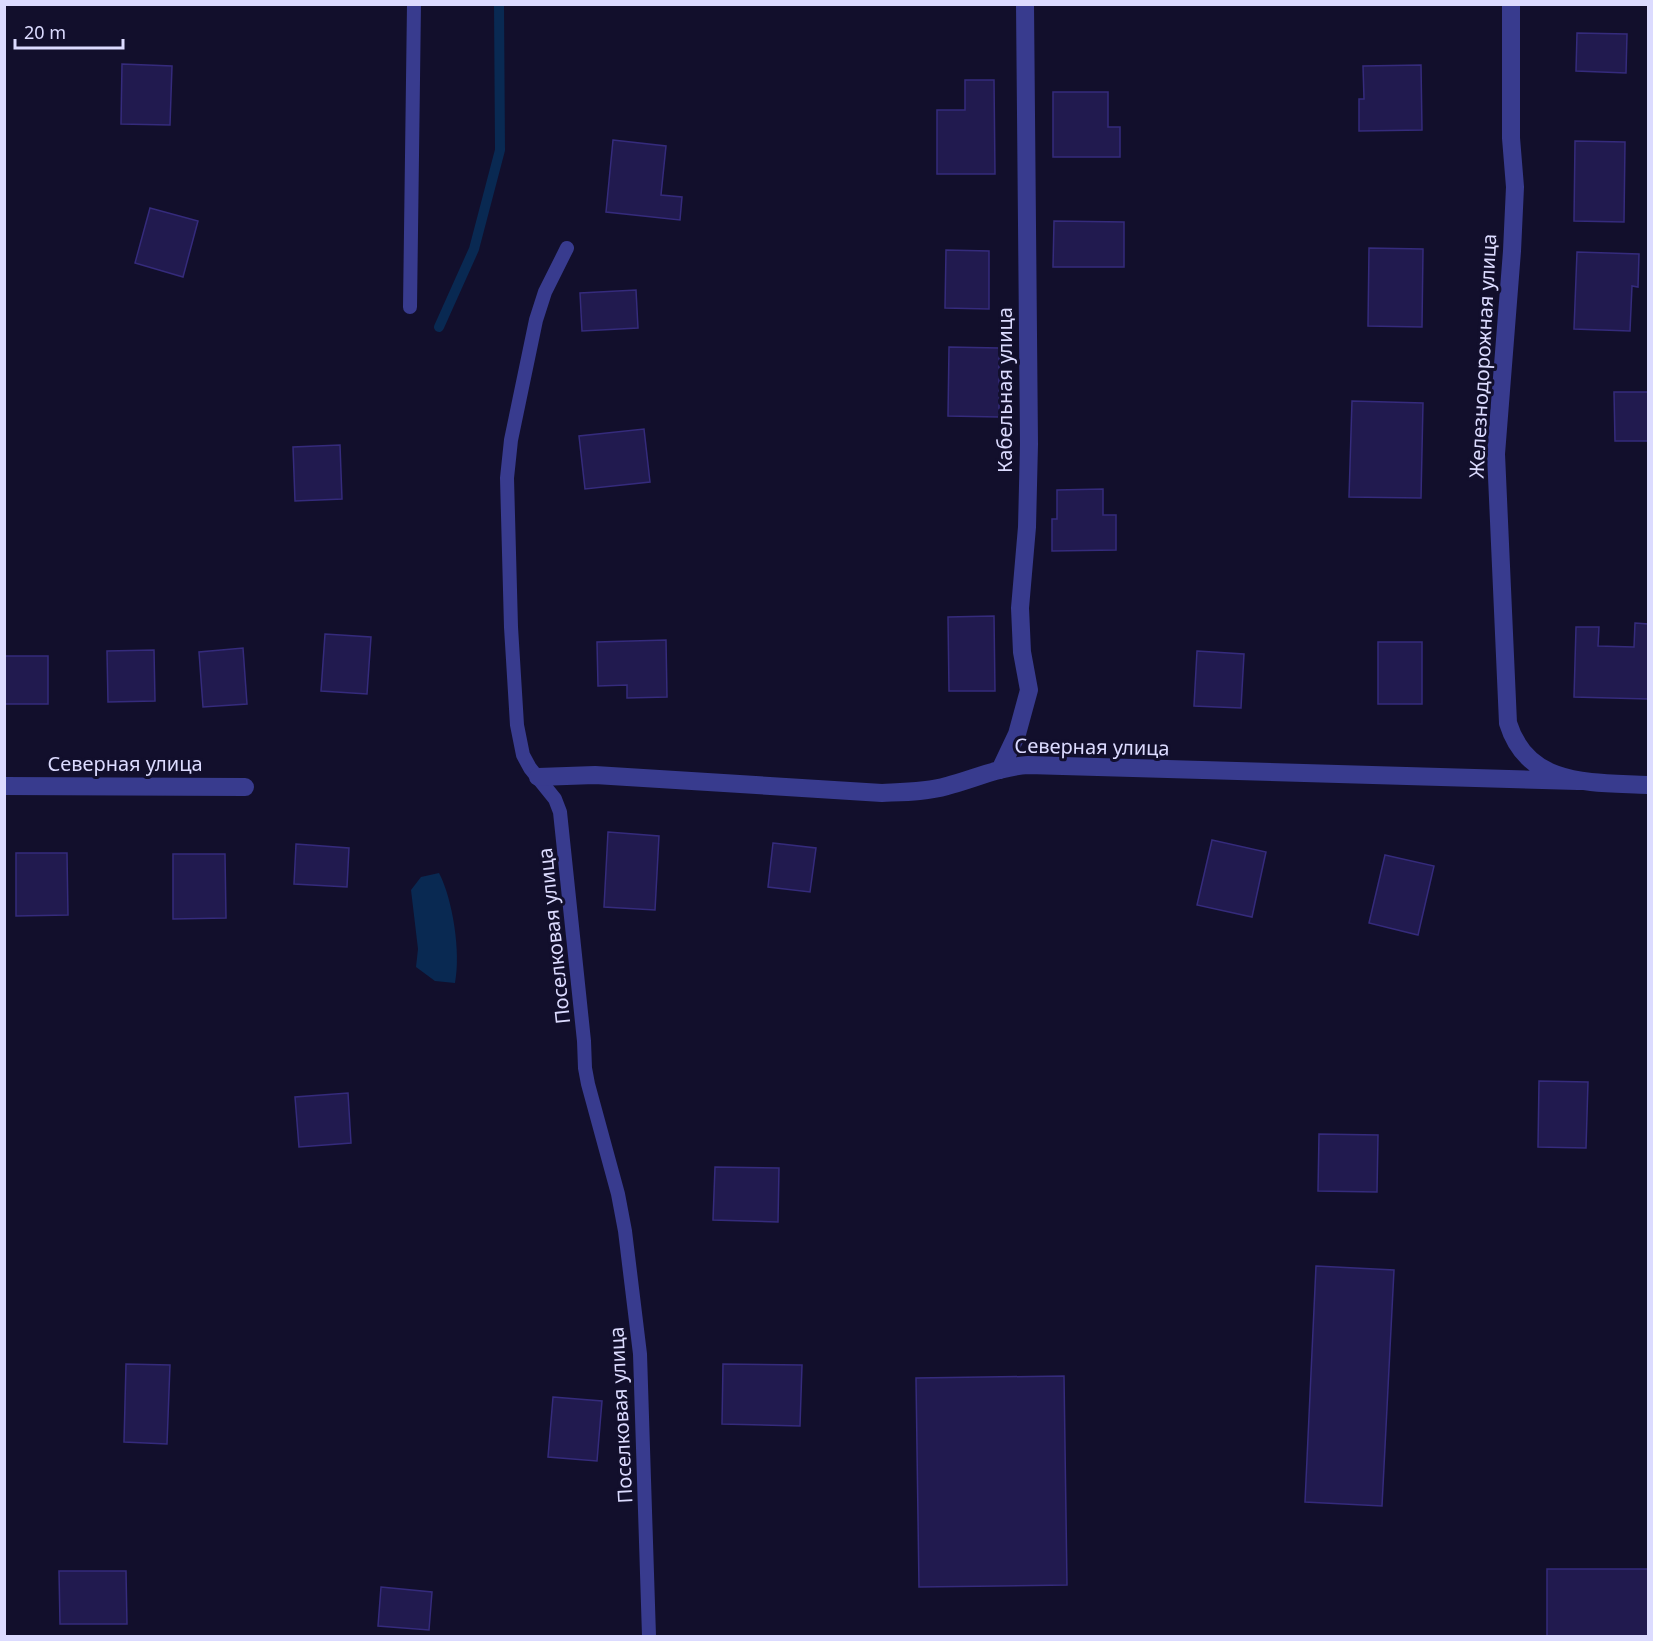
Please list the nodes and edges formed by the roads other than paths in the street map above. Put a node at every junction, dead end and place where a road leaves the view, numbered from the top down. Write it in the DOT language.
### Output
graph roads {
  1 [pos="414,4"];
  2 [pos="1024,4"];
  3 [pos="1511,4"];
  4 [pos="567,248"];
  5 [pos="410,307"];
  6 [pos="1000,770"];
  7 [pos="538,777"];
  8 [pos="1578,781"];
  9 [pos="1648,785"];
  10 [pos="4,786"];
  11 [pos="245,786"];
  12 [pos="649,1636"];
  1 -- 5 [label="lane"];
  2 -- 6 [label="street, Кабельная улица"];
  3 -- 8 [label="street, Железнодорожная улица"];
  4 -- 7 [label="lane, Поселковая улица"];
  6 -- 7 [label="street, Северная улица"];
  6 -- 8 [label="street, Северная улица"];
  7 -- 12 [label="lane, Поселковая улица"];
  8 -- 9 [label="street, Железнодорожная улица"];
  10 -- 11 [label="street, Северная улица"];
}
